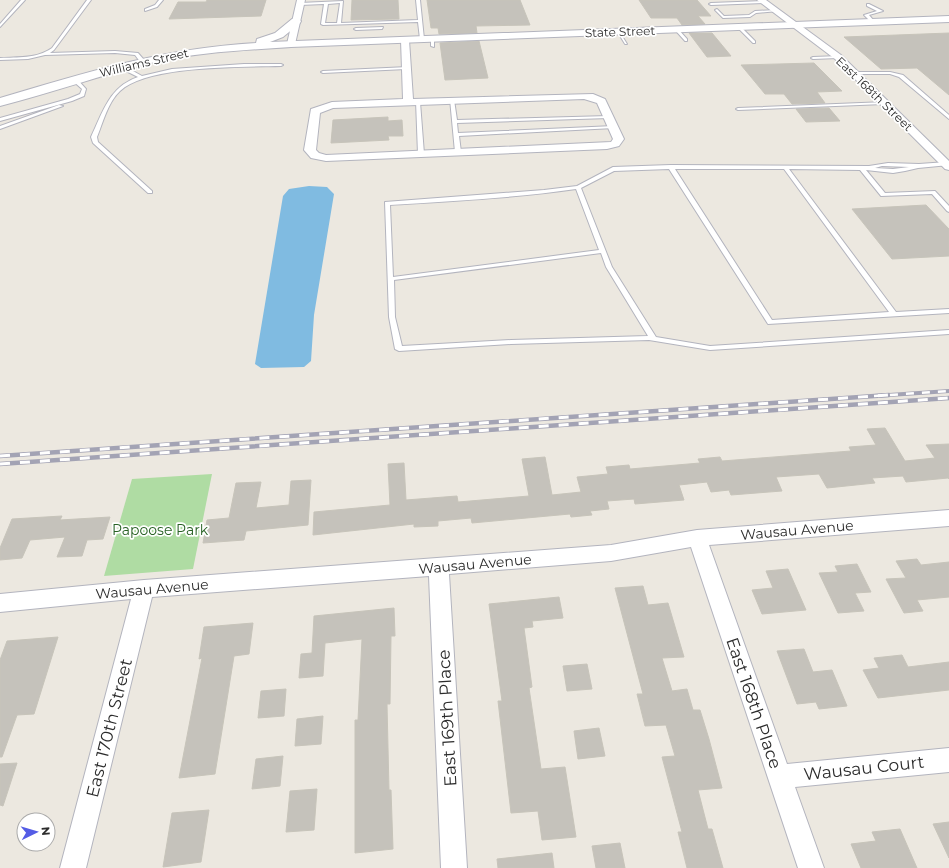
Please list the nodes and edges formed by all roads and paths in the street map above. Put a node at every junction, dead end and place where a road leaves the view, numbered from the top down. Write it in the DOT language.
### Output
graph roads {
  1 [pos="23,0"];
  2 [pos="89,0"];
  3 [pos="161,0"];
  4 [pos="418,0"];
  5 [pos="762,1"];
  6 [pos="301,2"];
  7 [pos="326,3"];
  8 [pos="711,4"];
  9 [pos="868,5"];
  10 [pos="146,10"];
  11 [pos="716,10"];
  12 [pos="776,11"];
  13 [pos="723,17"];
  14 [pos="949,19"];
  15 [pos="420,21"];
  16 [pos="296,22"];
  17 [pos="873,22"];
  18 [pos="357,23"];
  19 [pos="340,24"];
  20 [pos="796,25"];
  21 [pos="0,26"];
  22 [pos="421,26"];
  23 [pos="736,27"];
  24 [pos="356,29"];
  25 [pos="677,30"];
  26 [pos="618,32"];
  27 [pos="405,40"];
  28 [pos="686,40"];
  29 [pos="429,41"];
  30 [pos="356,42"];
  31 [pos="754,42"];
  32 [pos="626,43"];
  33 [pos="292,44"];
  34 [pos="221,48"];
  35 [pos="46,54"];
  36 [pos="838,57"];
  37 [pos="813,58"];
  38 [pos="0,59"];
  39 [pos="143,62"];
  40 [pos="281,65"];
  41 [pos="122,67"];
  42 [pos="406,68"];
  43 [pos="323,72"];
  44 [pos="855,74"];
  45 [pos="142,78"];
  46 [pos="75,80"];
  47 [pos="70,100"];
  48 [pos="452,100"];
  49 [pos="0,102"];
  50 [pos="413,102"];
  51 [pos="884,103"];
  52 [pos="738,109"];
  53 [pos="609,116"];
  54 [pos="949,118"];
  55 [pos="0,120"];
  56 [pos="455,122"];
  57 [pos="614,127"];
  58 [pos="0,128"];
  59 [pos="456,135"];
  60 [pos="458,152"];
  61 [pos="422,154"];
  62 [pos="948,166"];
  63 [pos="670,167"];
  64 [pos="785,167"];
  65 [pos="862,168"];
  66 [pos="578,186"];
  67 [pos="150,192"];
  68 [pos="949,210"];
  69 [pos="603,252"];
  70 [pos="390,279"];
  71 [pos="949,311"];
  72 [pos="894,314"];
  73 [pos="949,332"];
  74 [pos="654,338"];
  75 [pos="949,518"];
  76 [pos="697,538"];
  77 [pos="439,567"];
  78 [pos="144,589"];
  79 [pos="0,603"];
  80 [pos="949,760"];
  81 [pos="779,777"];
  82 [pos="73,868"];
  83 [pos="454,868"];
  84 [pos="810,868"];
  1 -- 21 [label="lane"];
  2 -- 35 [label="lane"];
  3 -- 10 [label="lane"];
  4 -- 15 [label="lane"];
  5 -- 8 [label="lane"];
  5 -- 12 [label="street, East 168th Street"];
  6 -- 7 [label="lane"];
  6 -- 16 [label="street"];
  7 -- 19 [label="lane"];
  7 -- 19 [label="lane"];
  9 -- 17 [label="lane"];
  11 -- 13 [label="lane"];
  12 -- 13 [label="lane"];
  12 -- 20 [label="street, East 168th Street"];
  13 -- 23 [label="lane"];
  14 -- 17 [label="street, State Street"];
  15 -- 18 [label="lane"];
  15 -- 22 [label="lane"];
  16 -- 33 [label="street"];
  16 -- 34 [label="street"];
  17 -- 20 [label="street, State Street"];
  18 -- 19 [label="lane"];
  18 -- 24 [label="lane"];
  20 -- 23 [label="street, State Street"];
  20 -- 36 [label="street, East 168th Street"];
  22 -- 24 [label="lane"];
  22 -- 29 [label="lane"];
  23 -- 25 [label="street, State Street"];
  23 -- 31 [label="lane"];
  24 -- 30 [label="lane"];
  25 -- 26 [label="street, State Street"];
  25 -- 28 [label="lane"];
  26 -- 29 [label="street, State Street"];
  26 -- 32 [label="lane"];
  27 -- 29 [label="street, State Street"];
  27 -- 30 [label="street, State Street"];
  27 -- 42 [label="street"];
  30 -- 33 [label="street, State Street"];
  33 -- 34 [label="street, Williams Street"];
  34 -- 39 [label="street, Williams Street"];
  35 -- 38 [label="lane"];
  35 -- 39 [label="lane"];
  36 -- 37 [label="lane"];
  36 -- 44 [label="street, East 168th Street"];
  39 -- 41 [label="street, Williams Street"];
  40 -- 45 [label="lane"];
  41 -- 45 [label="lane"];
  41 -- 46 [label="street, Williams Street"];
  42 -- 43 [label="lane"];
  42 -- 50 [label="street"];
  44 -- 51 [label="street, East 168th Street"];
  44 -- 54 [label="lane"];
  45 -- 67 [label="lane"];
  46 -- 47 [label="lane"];
  46 -- 49 [label="street, Williams Street"];
  47 -- 55 [label="lane"];
  47 -- 58 [label="lane"];
  48 -- 50 [label="street"];
  48 -- 53 [label="street"];
  48 -- 56 [label="lane"];
  50 -- 61 [label="lane"];
  50 -- 61 [label="street"];
  51 -- 52 [label="lane"];
  51 -- 62 [label="street, East 168th Street"];
  53 -- 56 [label="lane"];
  53 -- 57 [label="street"];
  56 -- 59 [label="lane"];
  57 -- 59 [label="lane"];
  57 -- 60 [label="street"];
  59 -- 60 [label="lane"];
  60 -- 61 [label="street"];
  62 -- 65 [label="lane"];
  63 -- 64 [label="lane"];
  63 -- 66 [label="lane"];
  63 -- 72 [label="lane"];
  64 -- 65 [label="lane"];
  64 -- 72 [label="lane"];
  65 -- 68 [label="lane"];
  66 -- 69 [label="lane"];
  66 -- 70 [label="lane"];
  69 -- 70 [label="lane"];
  69 -- 74 [label="lane"];
  70 -- 74 [label="lane"];
  71 -- 72 [label="lane"];
  73 -- 74 [label="lane"];
  75 -- 76 [label="street, Wausau Avenue"];
  76 -- 77 [label="street, Wausau Avenue"];
  76 -- 81 [label="street, East 168th Place"];
  77 -- 78 [label="street, Wausau Avenue"];
  77 -- 83 [label="street, East 169th Place"];
  78 -- 79 [label="street, Wausau Avenue"];
  78 -- 82 [label="street, East 170th Street"];
  80 -- 81 [label="street, Wausau Court"];
  81 -- 84 [label="street, East 168th Place"];
}
